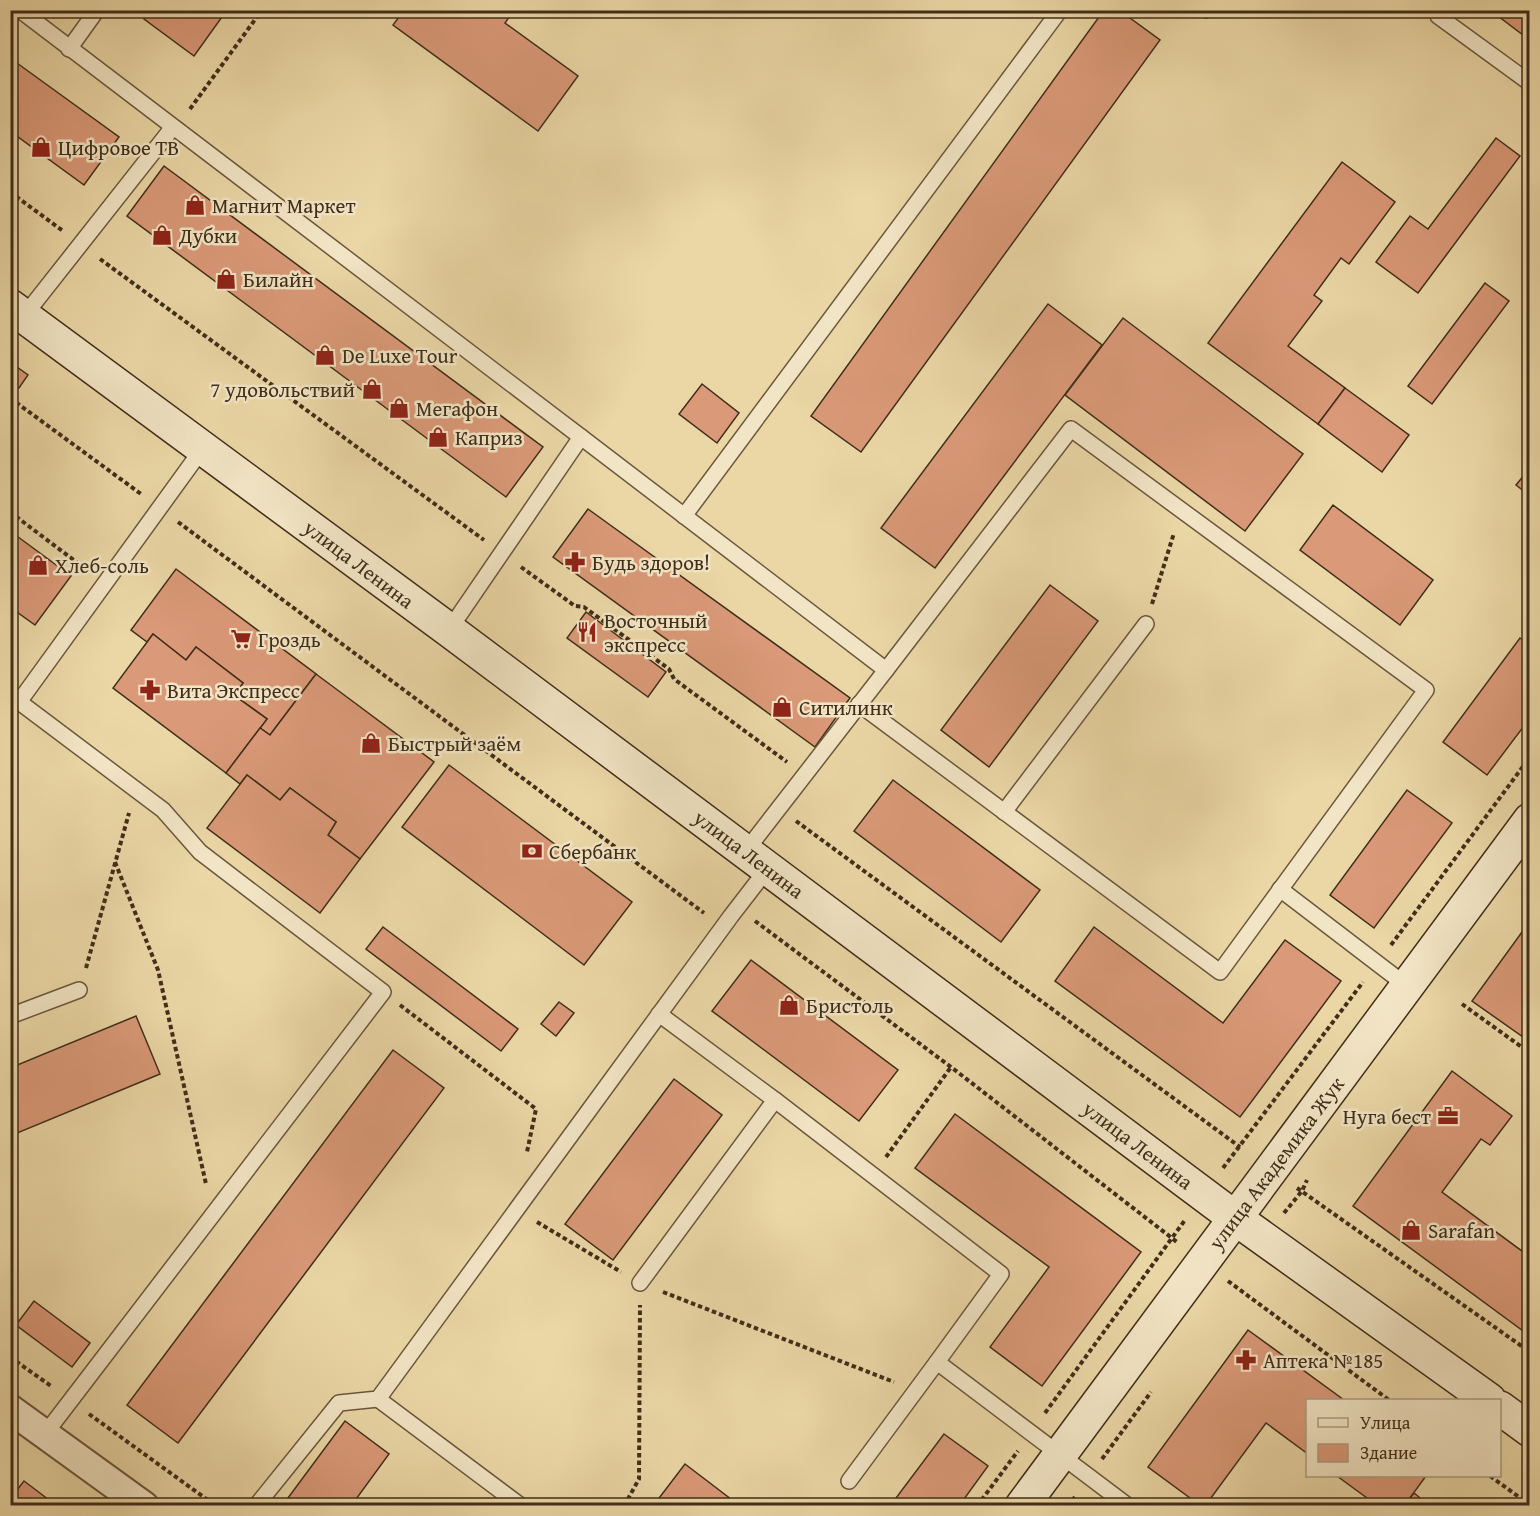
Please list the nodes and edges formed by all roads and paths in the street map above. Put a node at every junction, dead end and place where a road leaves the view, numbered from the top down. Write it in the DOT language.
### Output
graph roads {
  1 [pos="20,10"];
  2 [pos="97,10"];
  3 [pos="262,10"];
  4 [pos="1060,10"];
  5 [pos="1192,10"];
  6 [pos="1224,10"];
  7 [pos="1442,10"];
  8 [pos="69,48"];
  9 [pos="1530,83"];
  10 [pos="189,110"];
  11 [pos="173,127"];
  12 [pos="10,192"];
  13 [pos="80,244"];
  14 [pos="17,311"];
  15 [pos="10,398"];
  16 [pos="581,437"];
  17 [pos="203,448"];
  18 [pos="159,508"];
  19 [pos="1181,510"];
  20 [pos="10,512"];
  21 [pos="684,516"];
  22 [pos="503,553"];
  23 [pos="105,583"];
  24 [pos="1146,624"];
  25 [pos="449,630"];
  26 [pos="886,670"];
  27 [pos="15,698"];
  28 [pos="859,704"];
  29 [pos="1530,757"];
  30 [pos="804,775"];
  31 [pos="136,789"];
  32 [pos="779,808"];
  33 [pos="1004,812"];
  34 [pos="1530,820"];
  35 [pos="757,860"];
  36 [pos="116,862"];
  37 [pos="1280,889"];
  38 [pos="730,916"];
  39 [pos="1377,963"];
  40 [pos="1407,986"];
  41 [pos="79,990"];
  42 [pos="383,992"];
  43 [pos="1462,1004"];
  44 [pos="659,1014"];
  45 [pos="10,1016"];
  46 [pos="1530,1053"];
  47 [pos="951,1067"];
  48 [pos="775,1100"];
  49 [pos="1240,1147"];
  50 [pos="527,1154"];
  51 [pos="1271,1169"];
  52 [pos="873,1174"];
  53 [pos="1203,1194"];
  54 [pos="516,1210"];
  55 [pos="213,1214"];
  56 [pos="1235,1218"];
  57 [pos="1172,1238"];
  58 [pos="1202,1262"];
  59 [pos="640,1283"];
  60 [pos="1530,1352"];
  61 [pos="10,1357"];
  62 [pos="937,1362"];
  63 [pos="917,1391"];
  64 [pos="378,1399"];
  65 [pos="1386,1399"];
  66 [pos="1486,1399"];
  67 [pos="70,1400"];
  68 [pos="10,1409"];
  69 [pos="1501,1409"];
  70 [pos="1530,1430"];
  71 [pos="1032,1432"];
  72 [pos="45,1434"];
  73 [pos="1059,1455"];
  74 [pos="1491,1477"];
  75 [pos="849,1481"];
  76 [pos="1530,1505"];
  77 [pos="144,1506"];
  78 [pos="216,1506"];
  79 [pos="256,1506"];
  80 [pos="521,1506"];
  81 [pos="624,1506"];
  82 [pos="977,1506"];
  83 [pos="1022,1506"];
  84 [pos="1128,1506"];
  1 -- 8 [label="lane"];
  2 -- 8 [label="lane"];
  3 -- 10 [label="path"];
  4 -- 21 [label="lane"];
  5 -- 6 [label="path"];
  7 -- 9 [label="lane"];
  8 -- 11 [label="lane"];
  11 -- 13 [label="lane"];
  11 -- 16 [label="lane"];
  12 -- 13 [label="path"];
  13 -- 14 [label="lane"];
  13 -- 22 [label="path"];
  14 -- 17 [label="main road, улица Ленина"];
  15 -- 18 [label="path"];
  16 -- 21 [label="lane"];
  16 -- 22 [label="lane"];
  17 -- 18 [label="lane"];
  17 -- 25 [label="main road, улица Ленина"];
  18 -- 23 [label="lane"];
  18 -- 38 [label="path"];
  19 -- 24 [label="path"];
  19 -- 26 [label="lane"];
  19 -- 37 [label="lane"];
  20 -- 23 [label="path"];
  21 -- 26 [label="lane"];
  22 -- 25 [label="lane"];
  22 -- 30 [label="path"];
  23 -- 27 [label="lane"];
  24 -- 33 [label="lane"];
  25 -- 35 [label="main road, улица Ленина"];
  26 -- 28 [label="lane"];
  27 -- 31 [label="lane"];
  28 -- 30 [label="lane"];
  28 -- 33 [label="lane"];
  29 -- 39 [label="path"];
  30 -- 32 [label="lane"];
  31 -- 36 [label="path"];
  31 -- 42 [label="lane"];
  32 -- 35 [label="lane"];
  32 -- 49 [label="path"];
  33 -- 37 [label="lane"];
  34 -- 40 [label="main road, улица Академика Жук"];
  35 -- 38 [label="lane"];
  35 -- 53 [label="main road, улица Ленина"];
  36 -- 41 [label="path"];
  36 -- 55 [label="path"];
  37 -- 39 [label="lane"];
  38 -- 44 [label="lane"];
  38 -- 47 [label="path"];
  39 -- 40 [label="lane"];
  39 -- 49 [label="path"];
  40 -- 51 [label="main road, улица Академика Жук"];
  41 -- 45 [label="lane"];
  42 -- 50 [label="path"];
  42 -- 55 [label="lane"];
  43 -- 46 [label="path"];
  44 -- 48 [label="lane"];
  44 -- 54 [label="lane"];
  47 -- 52 [label="path"];
  47 -- 57 [label="path"];
  48 -- 52 [label="lane"];
  48 -- 59 [label="lane"];
  49 -- 51 [label="path"];
  49 -- 53 [label="path"];
  51 -- 56 [label="main road, улица Академика Жук"];
  51 -- 60 [label="path"];
  52 -- 62 [label="lane"];
  53 -- 56 [label="main road, улица Ленина"];
  53 -- 57 [label="path"];
  54 -- 59 [label="path"];
  54 -- 64 [label="lane"];
  55 -- 67 [label="lane"];
  56 -- 58 [label="main road, улица Академика Жук"];
  56 -- 66 [label="main road, улица Ленина"];
  57 -- 58 [label="path"];
  57 -- 71 [label="path"];
  58 -- 65 [label="path"];
  58 -- 73 [label="main road, улица Академика Жук"];
  59 -- 63 [label="path"];
  59 -- 81 [label="path"];
  61 -- 67 [label="path"];
  62 -- 63 [label="lane"];
  62 -- 71 [label="lane"];
  63 -- 75 [label="lane"];
  64 -- 79 [label="lane"];
  64 -- 80 [label="lane"];
  67 -- 72 [label="lane"];
  67 -- 78 [label="path"];
  68 -- 72 [label="street"];
  69 -- 70 [label="main road"];
  71 -- 73 [label="lane"];
  71 -- 82 [label="path"];
  72 -- 77 [label="street"];
  73 -- 83 [label="main road, улица Академика Жук"];
  73 -- 84 [label="lane"];
  74 -- 76 [label="path"];
}
